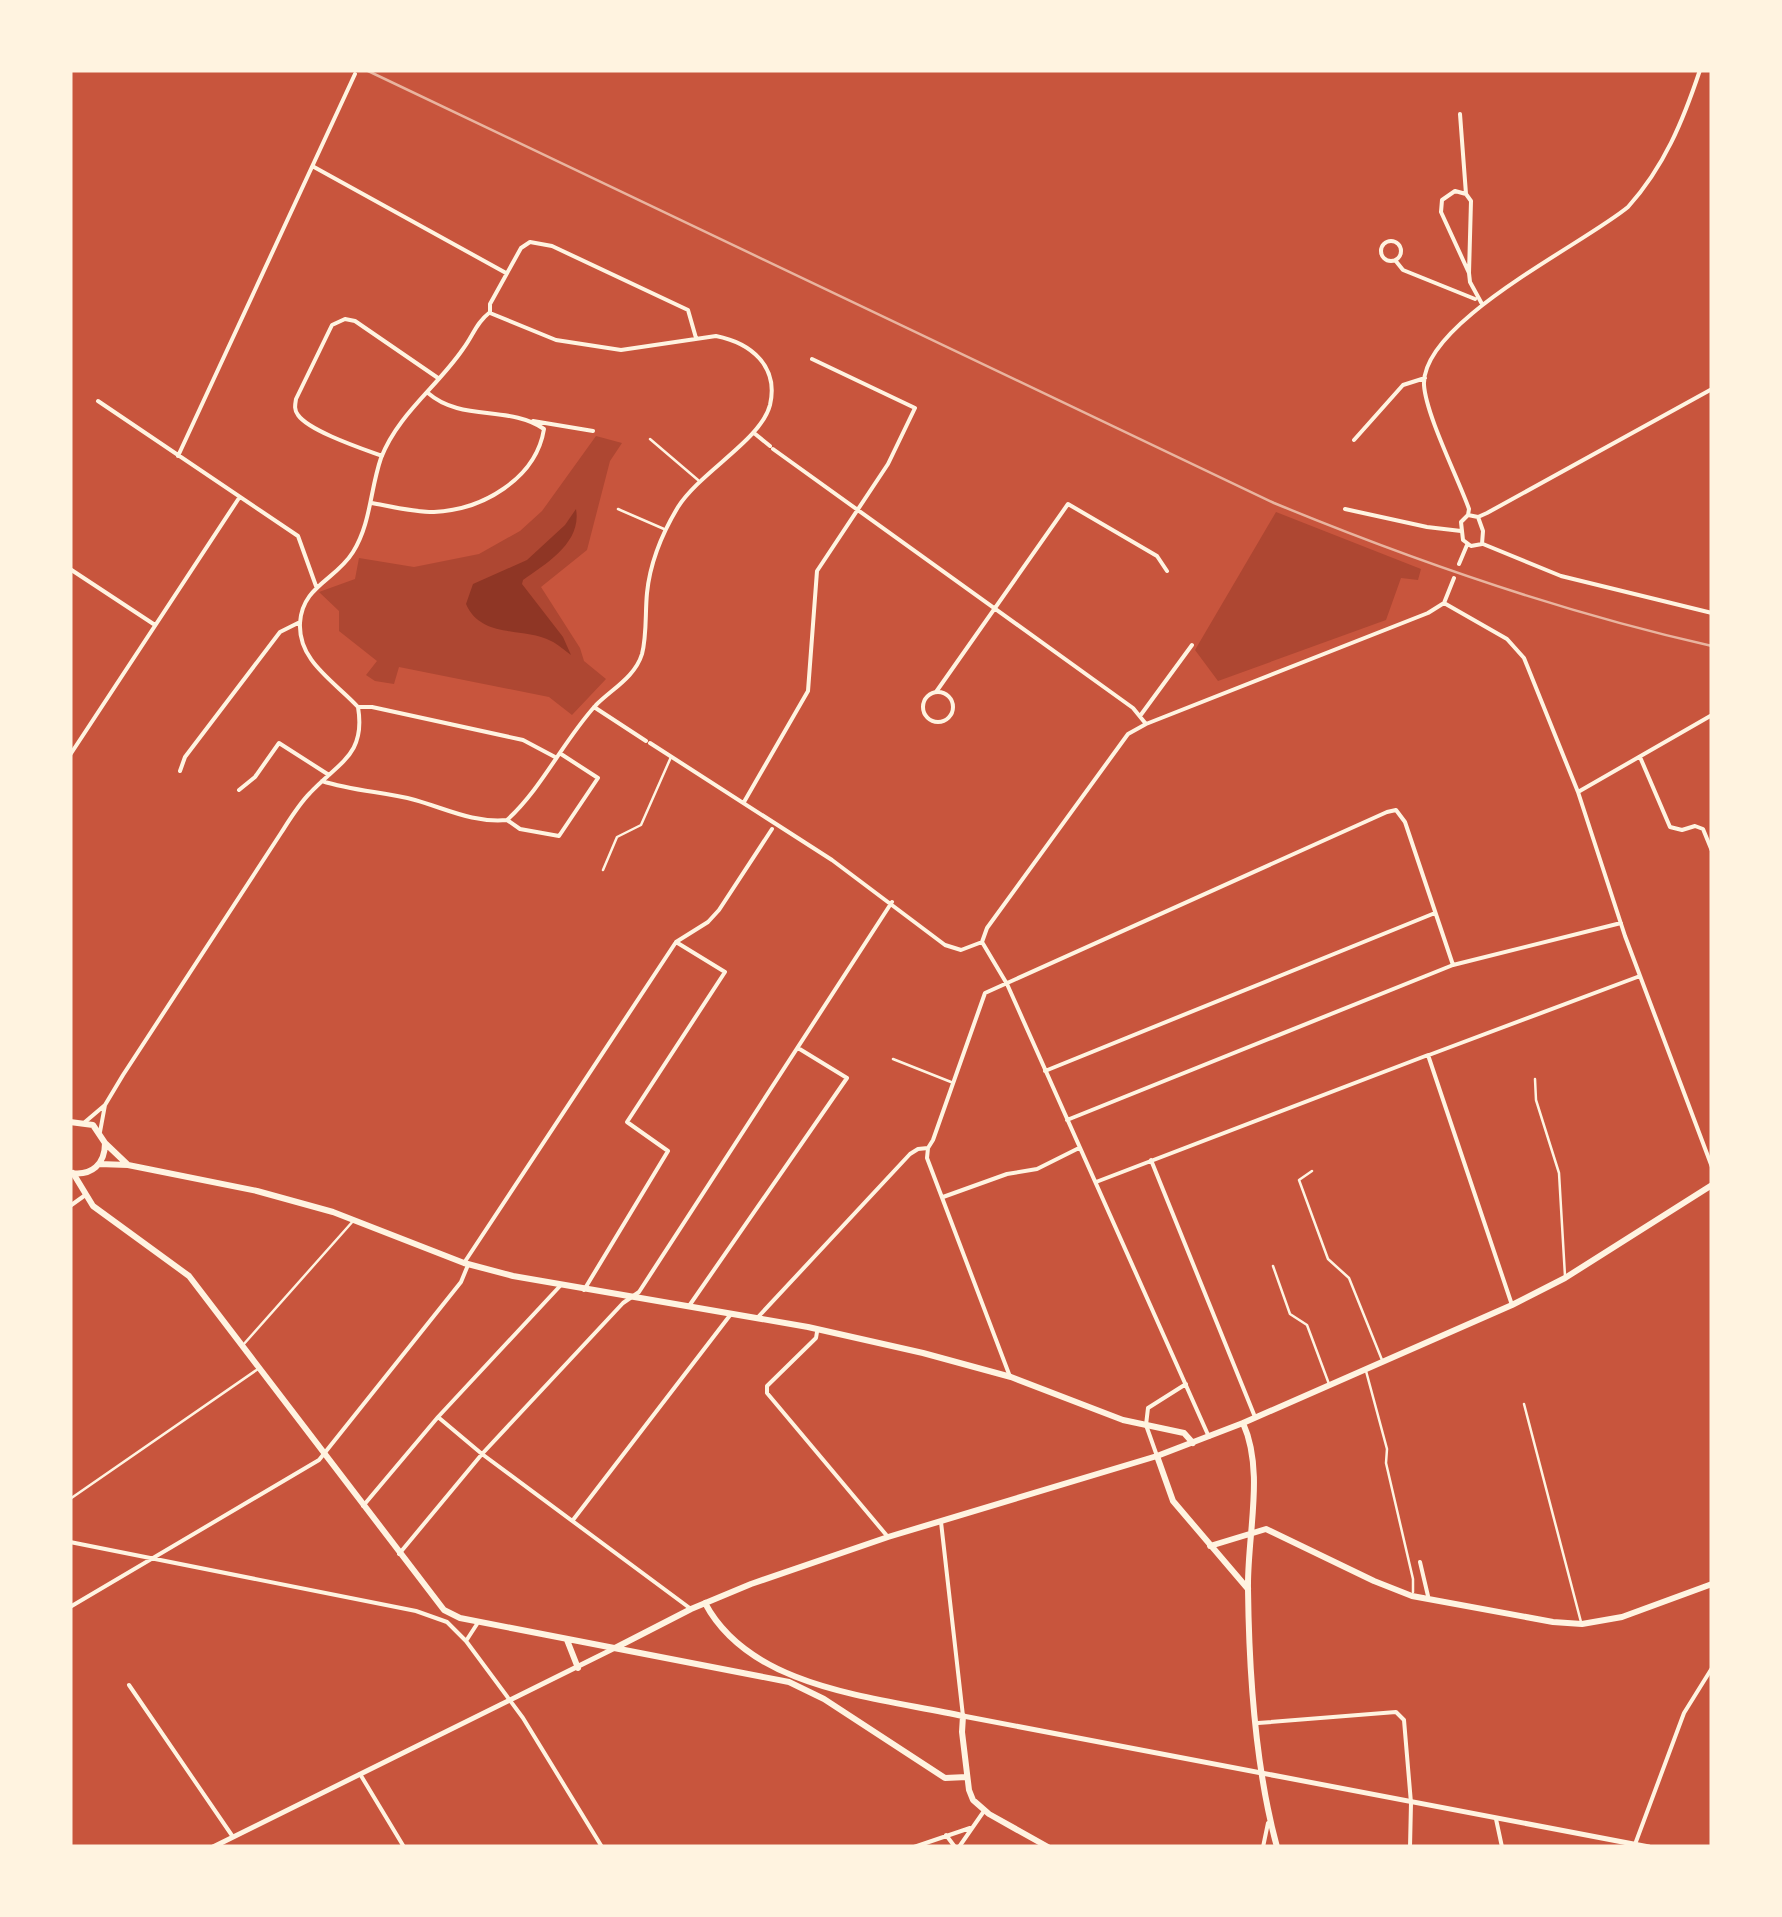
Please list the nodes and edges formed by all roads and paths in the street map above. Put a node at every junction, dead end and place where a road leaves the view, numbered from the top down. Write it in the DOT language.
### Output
graph roads {
  1 [pos="1700,70"];
  2 [pos="355,74"];
  3 [pos="1460,114"];
  4 [pos="312,166"];
  5 [pos="1466,194"];
  6 [pos="1395,260"];
  7 [pos="506,273"];
  8 [pos="1470,273"];
  9 [pos="1480,303"];
  10 [pos="490,313"];
  11 [pos="696,339"];
  12 [pos="812,359"];
  13 [pos="438,378"];
  14 [pos="1424,378"];
  15 [pos="1712,389"];
  16 [pos="428,392"];
  17 [pos="98,401"];
  18 [pos="532,420"];
  19 [pos="593,431"];
  20 [pos="754,433"];
  21 [pos="650,440"];
  22 [pos="1354,440"];
  23 [pos="178,456"];
  24 [pos="382,456"];
  25 [pos="698,480"];
  26 [pos="239,498"];
  27 [pos="372,503"];
  28 [pos="856,509"];
  29 [pos="1345,509"];
  30 [pos="618,510"];
  31 [pos="1468,515"];
  32 [pos="1478,518"];
  33 [pos="666,530"];
  34 [pos="1461,531"];
  35 [pos="1467,544"];
  36 [pos="1482,544"];
  37 [pos="1459,564"];
  38 [pos="70,568"];
  39 [pos="1167,570"];
  40 [pos="1454,578"];
  41 [pos="316,586"];
  42 [pos="1444,603"];
  43 [pos="995,608"];
  44 [pos="1712,614"];
  45 [pos="300,622"];
  46 [pos="155,625"];
  47 [pos="1192,645"];
  48 [pos="936,692"];
  49 [pos="358,706"];
  50 [pos="594,708"];
  51 [pos="1712,715"];
  52 [pos="1140,716"];
  53 [pos="1146,724"];
  54 [pos="70,755"];
  55 [pos="559,756"];
  56 [pos="671,756"];
  57 [pos="1640,757"];
  58 [pos="180,771"];
  59 [pos="329,775"];
  60 [pos="322,781"];
  61 [pos="239,790"];
  62 [pos="1578,792"];
  63 [pos="744,802"];
  64 [pos="508,820"];
  65 [pos="772,828"];
  66 [pos="1712,851"];
  67 [pos="603,870"];
  68 [pos="892,902"];
  69 [pos="1435,913"];
  70 [pos="1621,922"];
  71 [pos="676,942"];
  72 [pos="982,942"];
  73 [pos="1453,966"];
  74 [pos="1640,976"];
  75 [pos="1007,984"];
  76 [pos="798,1048"];
  77 [pos="1428,1055"];
  78 [pos="893,1059"];
  79 [pos="1045,1070"];
  80 [pos="1535,1079"];
  81 [pos="952,1082"];
  82 [pos="105,1104"];
  83 [pos="1067,1120"];
  84 [pos="70,1122"];
  85 [pos="85,1122"];
  86 [pos="100,1132"];
  87 [pos="104,1143"];
  88 [pos="928,1148"];
  89 [pos="1079,1148"];
  90 [pos="1150,1160"];
  91 [pos="99,1164"];
  92 [pos="128,1165"];
  93 [pos="1712,1168"];
  94 [pos="1312,1171"];
  95 [pos="72,1173"];
  96 [pos="1096,1182"];
  97 [pos="1712,1185"];
  98 [pos="84,1196"];
  99 [pos="943,1197"];
  100 [pos="70,1206"];
  101 [pos="354,1220"];
  102 [pos="466,1264"];
  103 [pos="1274,1266"];
  104 [pos="1566,1278"];
  105 [pos="560,1286"];
  106 [pos="584,1290"];
  107 [pos="632,1297"];
  108 [pos="690,1306"];
  109 [pos="1512,1306"];
  110 [pos="732,1314"];
  111 [pos="757,1318"];
  112 [pos="817,1328"];
  113 [pos="242,1346"];
  114 [pos="1383,1362"];
  115 [pos="259,1368"];
  116 [pos="1366,1370"];
  117 [pos="1011,1377"];
  118 [pos="1186,1384"];
  119 [pos="1329,1385"];
  120 [pos="1524,1404"];
  121 [pos="438,1417"];
  122 [pos="1255,1417"];
  123 [pos="1243,1422"];
  124 [pos="1146,1425"];
  125 [pos="1208,1437"];
  126 [pos="1193,1443"];
  127 [pos="324,1453"];
  128 [pos="482,1454"];
  129 [pos="1157,1456"];
  130 [pos="70,1499"];
  131 [pos="363,1506"];
  132 [pos="572,1522"];
  133 [pos="941,1522"];
  134 [pos="1250,1532"];
  135 [pos="888,1537"];
  136 [pos="70,1542"];
  137 [pos="1210,1546"];
  138 [pos="399,1554"];
  139 [pos="152,1559"];
  140 [pos="1420,1562"];
  141 [pos="1712,1584"];
  142 [pos="1248,1589"];
  143 [pos="1412,1596"];
  144 [pos="1428,1600"];
  145 [pos="705,1603"];
  146 [pos="70,1607"];
  147 [pos="691,1610"];
  148 [pos="478,1622"];
  149 [pos="1582,1624"];
  150 [pos="566,1639"];
  151 [pos="466,1641"];
  152 [pos="615,1648"];
  153 [pos="756,1654"];
  154 [pos="578,1668"];
  155 [pos="1712,1668"];
  156 [pos="762,1676"];
  157 [pos="801,1684"];
  158 [pos="129,1685"];
  159 [pos="829,1688"];
  160 [pos="824,1699"];
  161 [pos="511,1702"];
  162 [pos="962,1716"];
  163 [pos="1258,1723"];
  164 [pos="360,1774"];
  165 [pos="1264,1775"];
  166 [pos="968,1778"];
  167 [pos="1411,1804"];
  168 [pos="984,1811"];
  169 [pos="1270,1818"];
  170 [pos="1496,1819"];
  171 [pos="970,1828"];
  172 [pos="945,1834"];
  173 [pos="231,1838"];
  174 [pos="234,1846"];
  175 [pos="1635,1846"];
  176 [pos="213,1847"];
  177 [pos="404,1847"];
  178 [pos="602,1847"];
  179 [pos="914,1847"];
  180 [pos="957,1847"];
  181 [pos="1048,1847"];
  182 [pos="1263,1847"];
  183 [pos="1277,1847"];
  184 [pos="1410,1847"];
  185 [pos="1502,1847"];
  186 [pos="1649,1847"];
  1 -- 9 [label="street"];
  2 -- 4 [label="street"];
  3 -- 5 [label="street"];
  4 -- 7 [label="street"];
  4 -- 23 [label="street"];
  5 -- 8 [label="street"];
  5 -- 8 [label="street"];
  6 -- 6 [label="street"];
  6 -- 9 [label="street"];
  7 -- 10 [label="street"];
  7 -- 11 [label="street"];
  8 -- 9 [label="street"];
  9 -- 14 [label="street"];
  10 -- 11 [label="street"];
  10 -- 13 [label="street"];
  11 -- 20 [label="street"];
  12 -- 28 [label="street"];
  13 -- 16 [label="street"];
  13 -- 24 [label="street"];
  14 -- 22 [label="street"];
  14 -- 31 [label="street"];
  15 -- 32 [label="street"];
  16 -- 18 [label="street"];
  16 -- 24 [label="street"];
  17 -- 23 [label="street"];
  18 -- 19 [label="street"];
  18 -- 27 [label="street"];
  20 -- 25 [label="street"];
  20 -- 28 [label="street"];
  21 -- 25 [label="lane"];
  23 -- 26 [label="street"];
  24 -- 27 [label="street"];
  25 -- 33 [label="street"];
  26 -- 41 [label="street"];
  26 -- 46 [label="street"];
  27 -- 41 [label="street"];
  28 -- 43 [label="street"];
  28 -- 63 [label="street"];
  29 -- 34 [label="street"];
  30 -- 33 [label="lane"];
  31 -- 32 [label="street"];
  31 -- 34 [label="street"];
  32 -- 36 [label="street"];
  33 -- 50 [label="street"];
  34 -- 35 [label="street"];
  35 -- 36 [label="street"];
  35 -- 37 [label="street"];
  36 -- 44 [label="street"];
  38 -- 46 [label="street"];
  39 -- 43 [label="street"];
  40 -- 42 [label="street"];
  41 -- 45 [label="street"];
  42 -- 53 [label="street"];
  42 -- 62 [label="street"];
  43 -- 48 [label="street"];
  43 -- 52 [label="street"];
  45 -- 49 [label="street"];
  45 -- 58 [label="street"];
  46 -- 54 [label="street"];
  47 -- 52 [label="street"];
  48 -- 48 [label="street"];
  49 -- 55 [label="street"];
  49 -- 59 [label="street"];
  50 -- 55 [label="street"];
  50 -- 56 [label="street"];
  51 -- 57 [label="street"];
  52 -- 53 [label="street"];
  53 -- 72 [label="street"];
  55 -- 64 [label="street"];
  55 -- 64 [label="street"];
  56 -- 63 [label="street"];
  56 -- 67 [label="lane"];
  57 -- 62 [label="street"];
  57 -- 66 [label="street"];
  59 -- 60 [label="street"];
  59 -- 61 [label="street"];
  60 -- 64 [label="street"];
  60 -- 82 [label="street"];
  62 -- 70 [label="street"];
  63 -- 68 [label="street"];
  65 -- 71 [label="street"];
  68 -- 72 [label="street"];
  68 -- 76 [label="street"];
  69 -- 73 [label="street"];
  69 -- 75 [label="street"];
  69 -- 79 [label="street"];
  70 -- 73 [label="street"];
  70 -- 74 [label="street"];
  71 -- 102 [label="street"];
  71 -- 106 [label="street"];
  72 -- 75 [label="street"];
  73 -- 83 [label="street"];
  74 -- 77 [label="street"];
  74 -- 93 [label="street"];
  75 -- 79 [label="street"];
  75 -- 81 [label="street"];
  76 -- 107 [label="street"];
  76 -- 108 [label="street"];
  77 -- 90 [label="street"];
  77 -- 109 [label="street"];
  78 -- 81 [label="lane"];
  79 -- 83 [label="street"];
  80 -- 104 [label="lane"];
  81 -- 88 [label="street"];
  82 -- 85 [label="street"];
  82 -- 86 [label="street"];
  83 -- 89 [label="street"];
  84 -- 85 [label="main road"];
  85 -- 86 [label="main road"];
  86 -- 87 [label="main road"];
  87 -- 91 [label="main road"];
  87 -- 92 [label="main road"];
  88 -- 99 [label="street"];
  88 -- 111 [label="street"];
  89 -- 96 [label="street"];
  89 -- 99 [label="street"];
  90 -- 96 [label="street"];
  90 -- 122 [label="street"];
  91 -- 92 [label="main road"];
  91 -- 95 [label="main road"];
  92 -- 101 [label="main road"];
  94 -- 114 [label="lane"];
  95 -- 98 [label="main road"];
  96 -- 118 [label="street"];
  97 -- 104 [label="main road"];
  98 -- 100 [label="street"];
  98 -- 113 [label="main road"];
  99 -- 117 [label="street"];
  101 -- 102 [label="main road"];
  101 -- 113 [label="lane"];
  102 -- 105 [label="main road"];
  102 -- 127 [label="street"];
  103 -- 119 [label="lane"];
  104 -- 109 [label="main road"];
  105 -- 106 [label="main road"];
  105 -- 121 [label="street"];
  106 -- 107 [label="main road"];
  107 -- 108 [label="main road"];
  107 -- 128 [label="street"];
  108 -- 110 [label="main road"];
  109 -- 114 [label="main road"];
  110 -- 111 [label="main road"];
  110 -- 132 [label="street"];
  111 -- 112 [label="main road"];
  112 -- 117 [label="main road"];
  112 -- 135 [label="street"];
  113 -- 115 [label="main road"];
  114 -- 116 [label="main road"];
  115 -- 127 [label="main road"];
  115 -- 130 [label="lane"];
  116 -- 119 [label="main road"];
  116 -- 143 [label="lane"];
  117 -- 124 [label="main road"];
  118 -- 124 [label="street"];
  118 -- 125 [label="street"];
  119 -- 122 [label="main road"];
  120 -- 149 [label="lane"];
  121 -- 128 [label="street"];
  121 -- 131 [label="street"];
  122 -- 123 [label="main road"];
  123 -- 125 [label="main road"];
  123 -- 134 [label="main road"];
  124 -- 126 [label="main road"];
  124 -- 129 [label="street"];
  125 -- 126 [label="main road"];
  126 -- 129 [label="main road"];
  127 -- 131 [label="main road"];
  127 -- 139 [label="street"];
  128 -- 132 [label="street"];
  128 -- 138 [label="street"];
  129 -- 133 [label="main road"];
  129 -- 137 [label="main road"];
  131 -- 138 [label="main road"];
  132 -- 147 [label="street"];
  133 -- 135 [label="main road"];
  133 -- 162 [label="street"];
  134 -- 137 [label="main road"];
  134 -- 142 [label="main road"];
  134 -- 143 [label="main road"];
  135 -- 145 [label="main road"];
  136 -- 139 [label="street"];
  137 -- 142 [label="main road"];
  138 -- 148 [label="main road"];
  139 -- 146 [label="street"];
  139 -- 151 [label="street"];
  140 -- 144 [label="street"];
  141 -- 149 [label="main road"];
  142 -- 163 [label="main road"];
  143 -- 144 [label="main road"];
  144 -- 149 [label="main road"];
  145 -- 147 [label="main road"];
  145 -- 153 [label="main road"];
  147 -- 152 [label="main road"];
  148 -- 150 [label="main road"];
  148 -- 151 [label="street"];
  150 -- 152 [label="main road"];
  150 -- 154 [label="main road"];
  151 -- 161 [label="street"];
  152 -- 154 [label="street"];
  152 -- 156 [label="main road"];
  153 -- 156 [label="main road"];
  153 -- 157 [label="main road"];
  154 -- 161 [label="street"];
  155 -- 175 [label="street"];
  156 -- 157 [label="main road"];
  157 -- 159 [label="main road"];
  157 -- 160 [label="main road"];
  158 -- 173 [label="street"];
  159 -- 160 [label="main road"];
  159 -- 162 [label="main road"];
  160 -- 166 [label="main road"];
  161 -- 164 [label="street"];
  161 -- 178 [label="street"];
  162 -- 165 [label="street"];
  162 -- 166 [label="main road"];
  163 -- 165 [label="main road"];
  163 -- 167 [label="street"];
  164 -- 173 [label="street"];
  164 -- 177 [label="street"];
  165 -- 167 [label="street"];
  165 -- 169 [label="main road"];
  166 -- 168 [label="main road"];
  167 -- 170 [label="street"];
  167 -- 184 [label="street"];
  168 -- 171 [label="street"];
  168 -- 181 [label="main road"];
  169 -- 182 [label="street"];
  169 -- 183 [label="main road"];
  170 -- 175 [label="street"];
  170 -- 185 [label="street"];
  171 -- 172 [label="street"];
  171 -- 180 [label="street"];
  172 -- 179 [label="street"];
  172 -- 180 [label="street"];
  173 -- 174 [label="street"];
  173 -- 176 [label="street"];
  175 -- 186 [label="street"];
}
